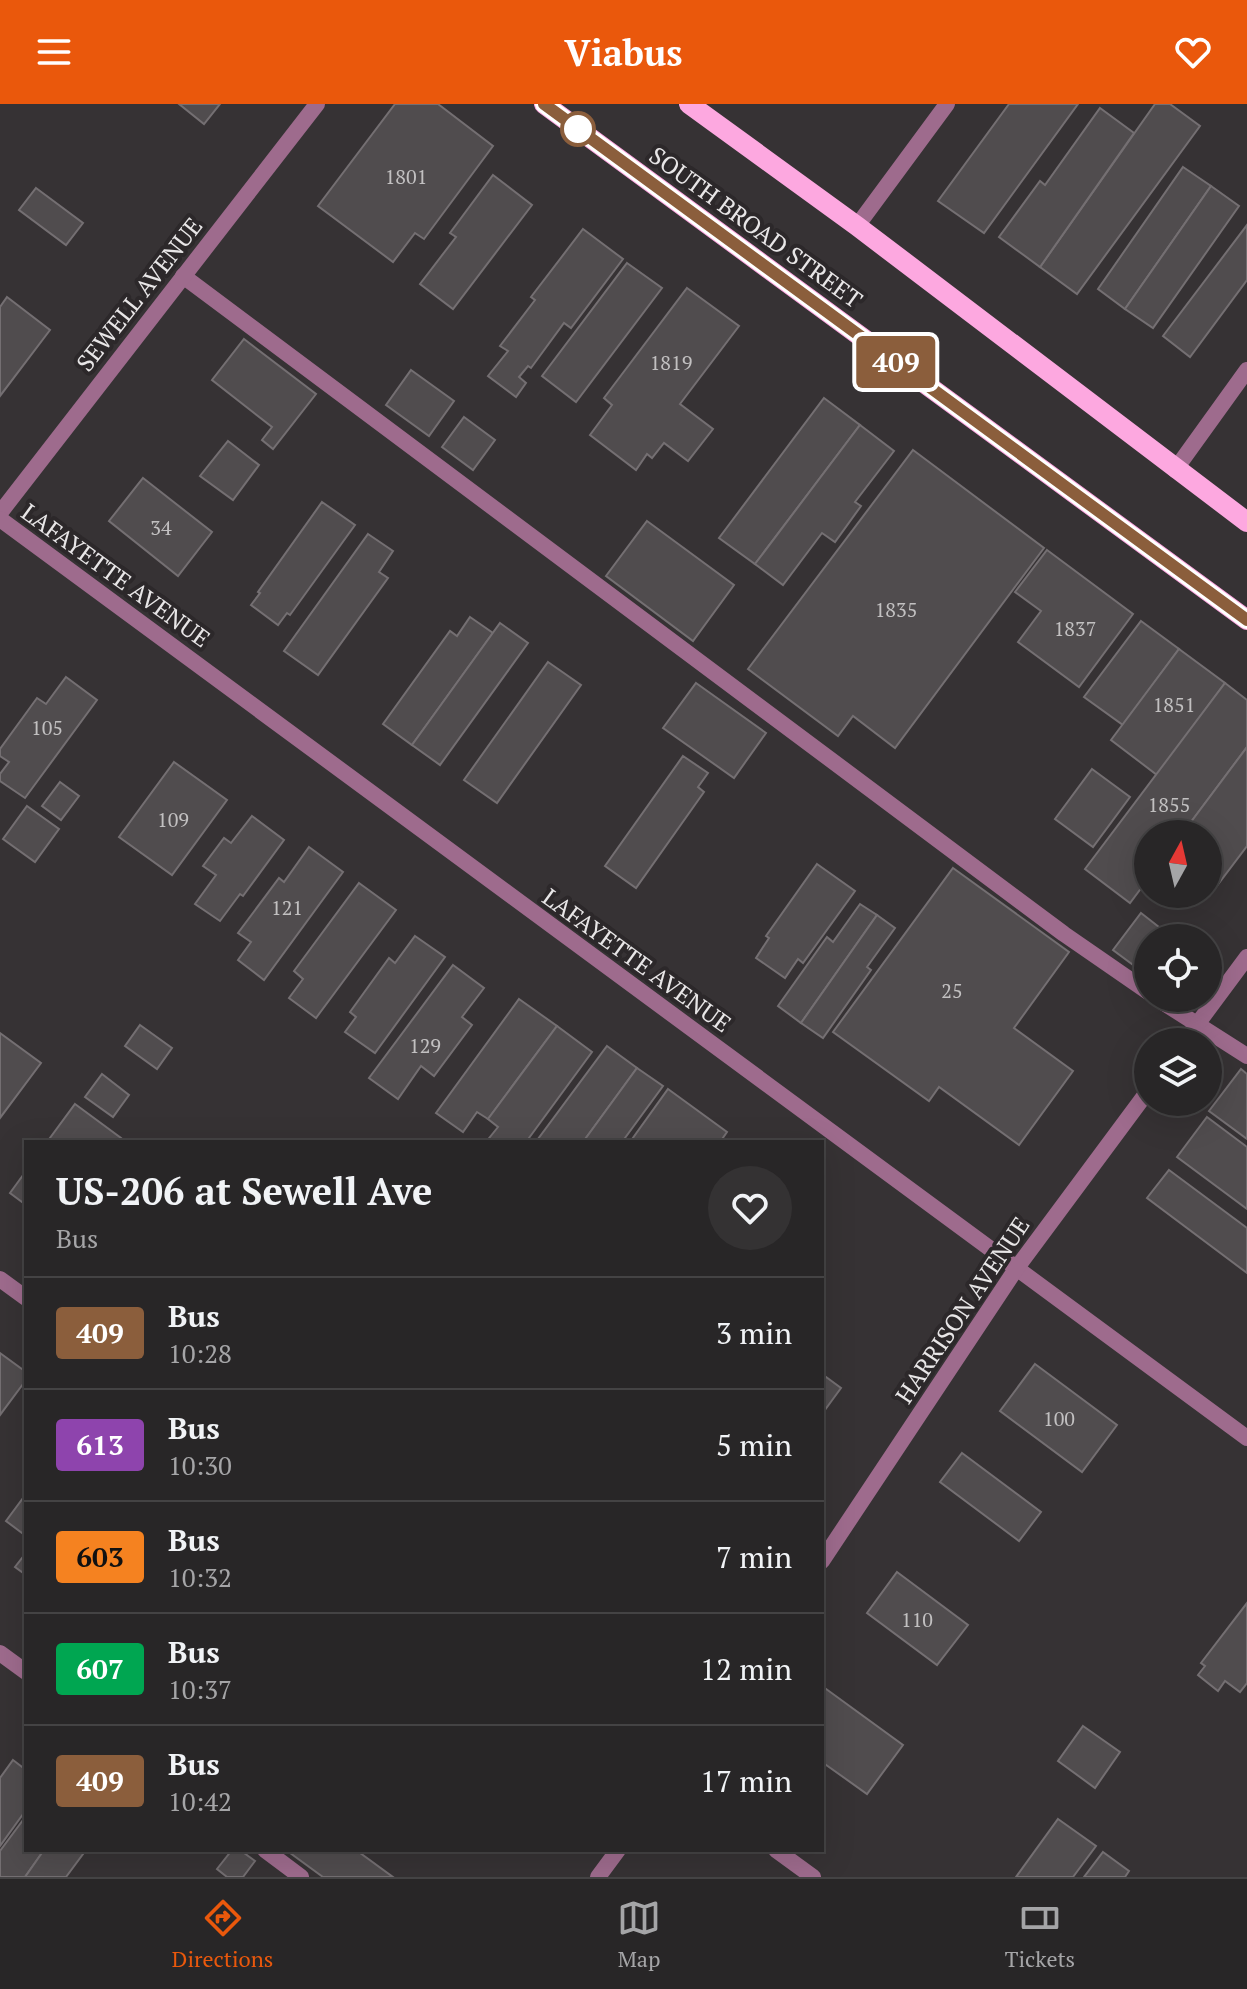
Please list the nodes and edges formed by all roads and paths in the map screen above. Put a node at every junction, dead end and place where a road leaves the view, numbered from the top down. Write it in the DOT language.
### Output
graph roads {
  1 [pos="317,104"];
  2 [pos="544,104"];
  3 [pos="689,104"];
  4 [pos="947,104"];
  5 [pos="857,226"];
  6 [pos="183,276"];
  7 [pos="1247,370"];
  8 [pos="1175,470"];
  9 [pos="0,516"];
  10 [pos="1247,522"];
  11 [pos="1247,620"];
  12 [pos="1247,957"];
  13 [pos="1134,982"];
  14 [pos="1176,1012"];
  15 [pos="1196,1026"];
  16 [pos="1247,1056"];
  17 [pos="1134,1110"];
  18 [pos="1016,1269"];
  19 [pos="0,1279"];
  20 [pos="24,1297"];
  21 [pos="1247,1438"];
  22 [pos="824,1558"];
  23 [pos="0,1653"];
  24 [pos="24,1671"];
  25 [pos="268,1852"];
  26 [pos="617,1852"];
  27 [pos="779,1852"];
  28 [pos="301,1877"];
  29 [pos="598,1877"];
  30 [pos="813,1877"];
  1 -- 6 [label="street, SEWELL AVENUE"];
  2 -- 11 [label="main road, SOUTH BROAD STREET"];
  3 -- 5 [label="main road"];
  4 -- 5 [label="street"];
  5 -- 8 [label="main road"];
  6 -- 9 [label="street, SEWELL AVENUE"];
  6 -- 13 [label="street"];
  7 -- 8 [label="street"];
  8 -- 10 [label="main road"];
  9 -- 18 [label="street, LAFAYETTE AVENUE"];
  12 -- 15 [label="street"];
  14 -- 15 [label="street"];
  15 -- 16 [label="street"];
  17 -- 18 [label="street, HARRISON AVENUE"];
  18 -- 21 [label="street, LAFAYETTE AVENUE"];
  18 -- 22 [label="street, HARRISON AVENUE"];
  19 -- 20 [label="street"];
  23 -- 24 [label="street"];
  25 -- 28 [label="street"];
  26 -- 29 [label="street"];
  27 -- 30 [label="street"];
}
